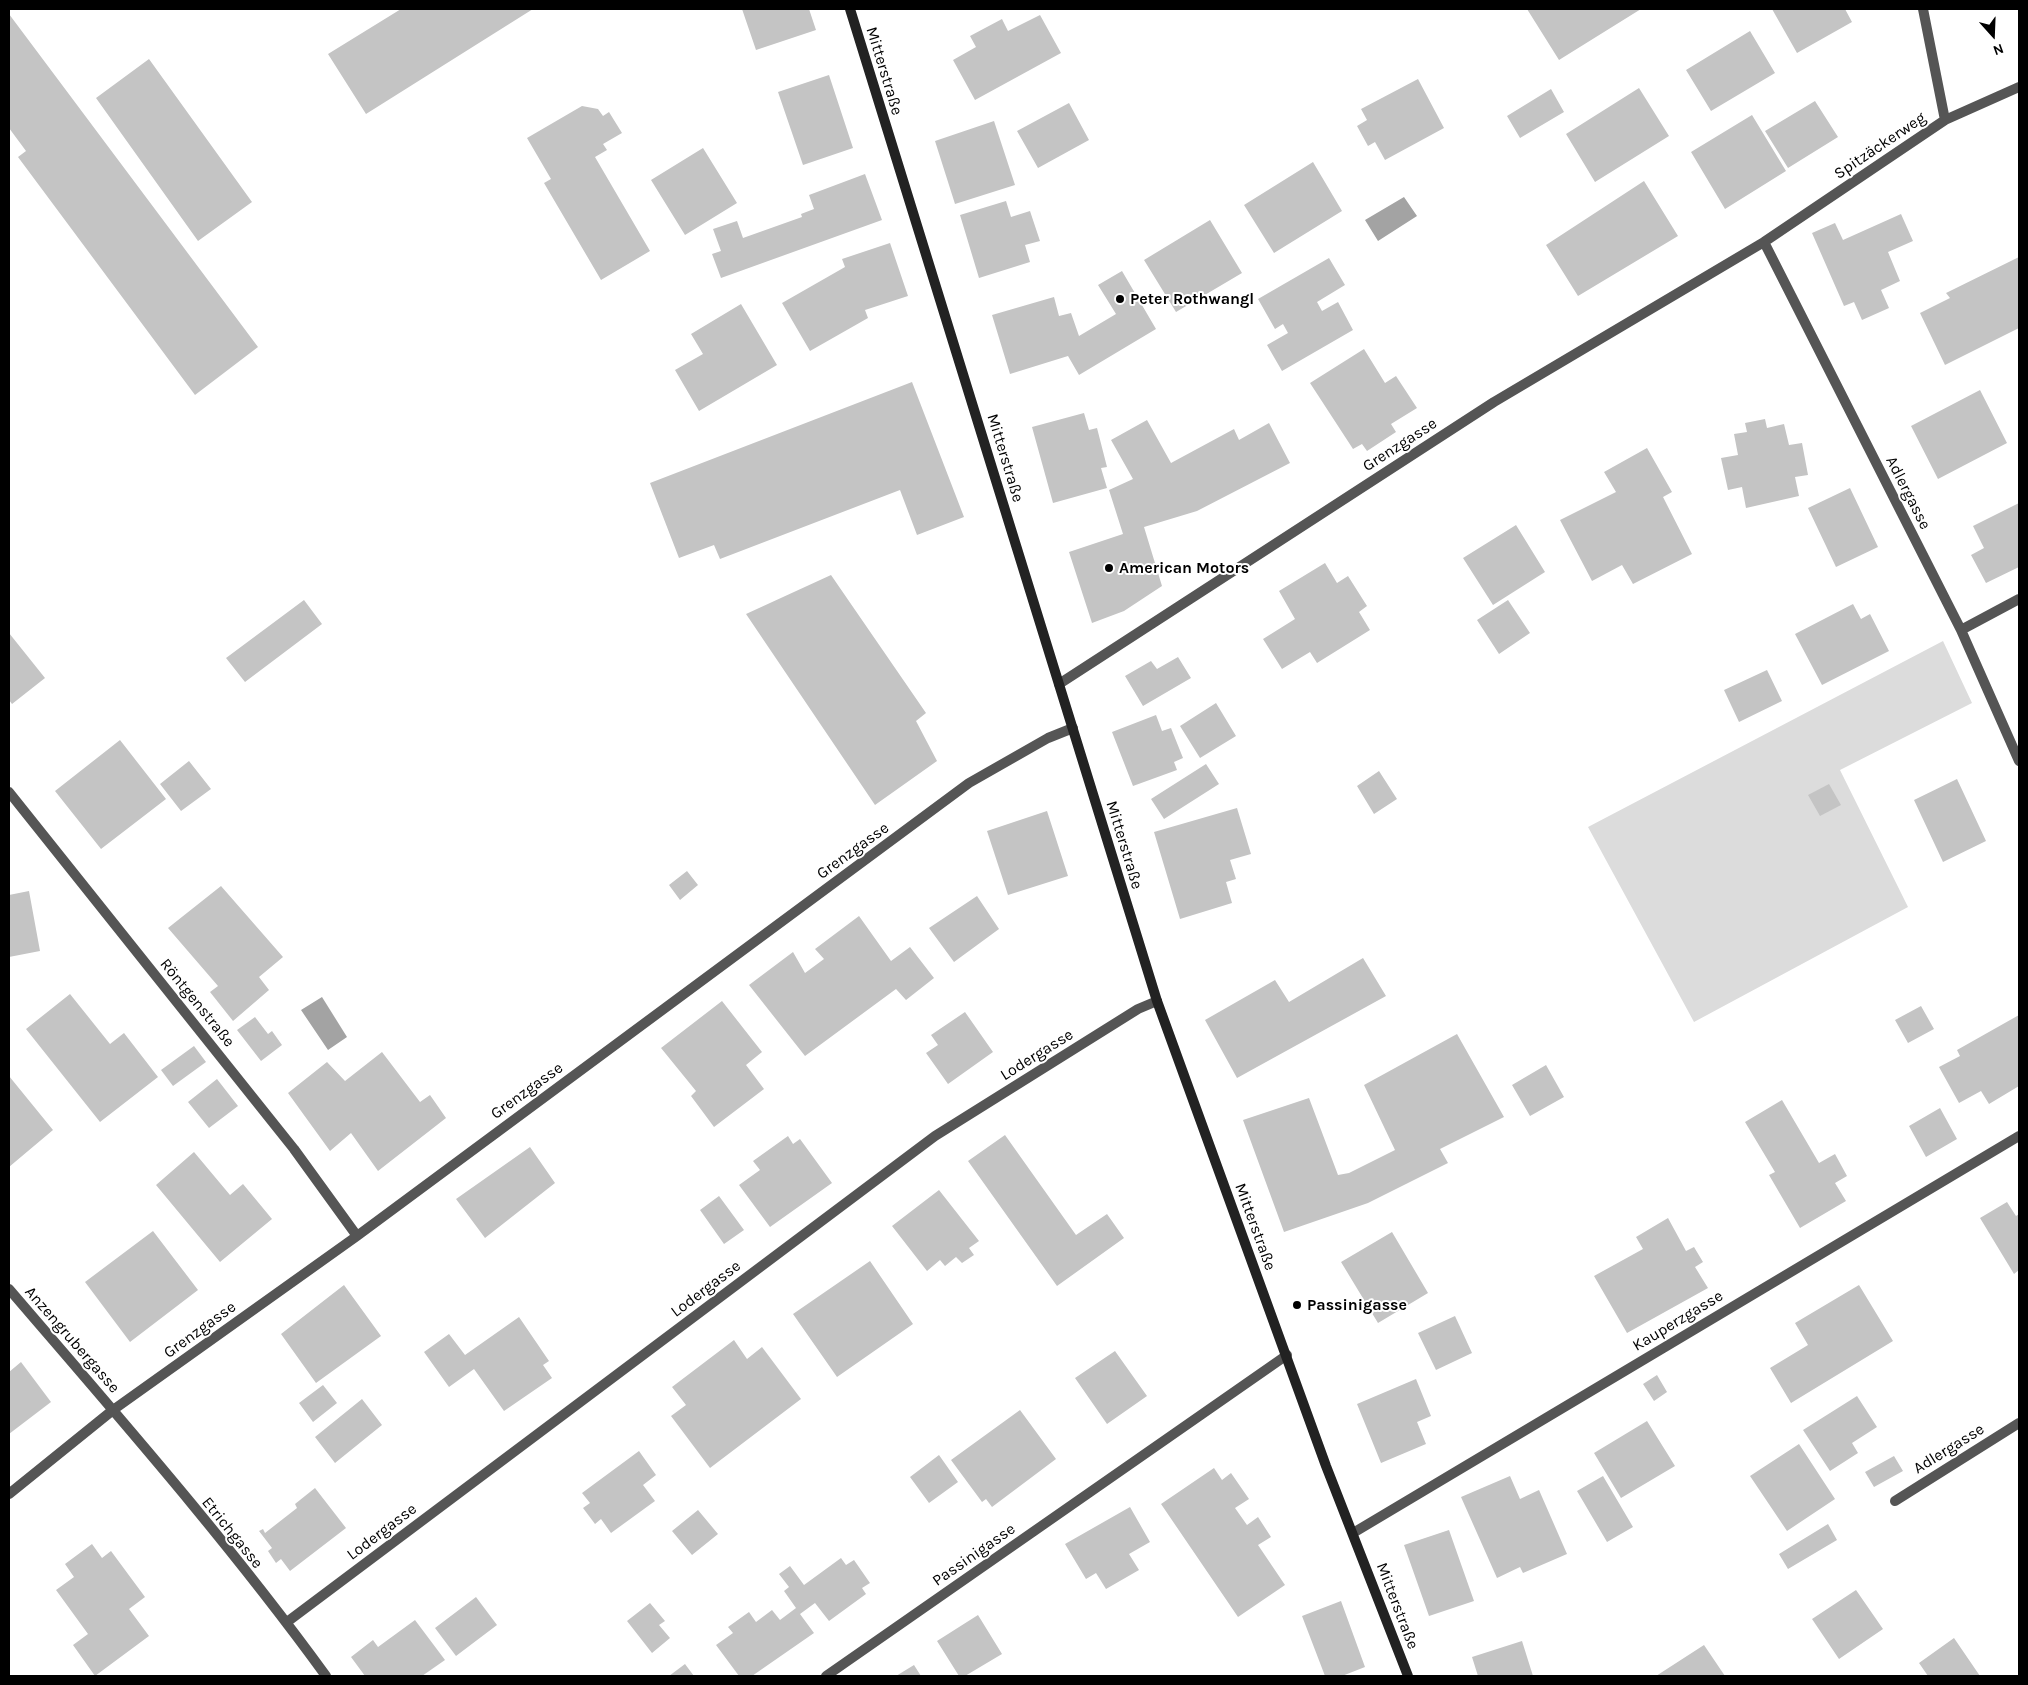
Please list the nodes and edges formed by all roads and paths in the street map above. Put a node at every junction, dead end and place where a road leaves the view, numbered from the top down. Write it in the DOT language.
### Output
graph roads {
  1 [pos="850,9"];
  2 [pos="1923,9"];
  3 [pos="2019,87"];
  4 [pos="1945,120"];
  5 [pos="1764,242"];
  6 [pos="2019,599"];
  7 [pos="1961,630"];
  8 [pos="1059,684"];
  9 [pos="1073,728"];
  10 [pos="2019,761"];
  11 [pos="9,792"];
  12 [pos="1157,1001"];
  13 [pos="2019,1136"];
  14 [pos="357,1236"];
  15 [pos="9,1289"];
  16 [pos="1287,1355"];
  17 [pos="112,1410"];
  18 [pos="2019,1423"];
  19 [pos="9,1494"];
  20 [pos="1895,1501"];
  21 [pos="1353,1533"];
  22 [pos="287,1622"];
  23 [pos="326,1676"];
  24 [pos="826,1676"];
  25 [pos="1408,1676"];
  1 -- 8 [label="main road, Mitterstraße"];
  2 -- 4 [label="street"];
  3 -- 4 [label="street, Spitzäckerweg"];
  4 -- 5 [label="street, Spitzäckerweg"];
  5 -- 7 [label="street, Adlergasse"];
  5 -- 8 [label="street, Grenzgasse"];
  6 -- 7 [label="street"];
  7 -- 10 [label="street, Adlergasse"];
  8 -- 9 [label="main road, Mitterstraße"];
  9 -- 12 [label="main road, Mitterstraße"];
  9 -- 14 [label="street, Grenzgasse"];
  11 -- 14 [label="street, Röntgenstraße"];
  12 -- 16 [label="main road, Mitterstraße"];
  12 -- 22 [label="street, Lodergasse"];
  13 -- 21 [label="street, Kauperzgasse"];
  14 -- 17 [label="street, Grenzgasse"];
  15 -- 17 [label="street, Anzengrubergasse"];
  16 -- 21 [label="main road, Mitterstraße"];
  16 -- 24 [label="street, Passinigasse"];
  17 -- 19 [label="street, Grenzgasse"];
  17 -- 22 [label="street, Etrichgasse"];
  18 -- 20 [label="street, Adlergasse"];
  21 -- 25 [label="main road, Mitterstraße"];
  22 -- 23 [label="street, Etrichgasse"];
}
